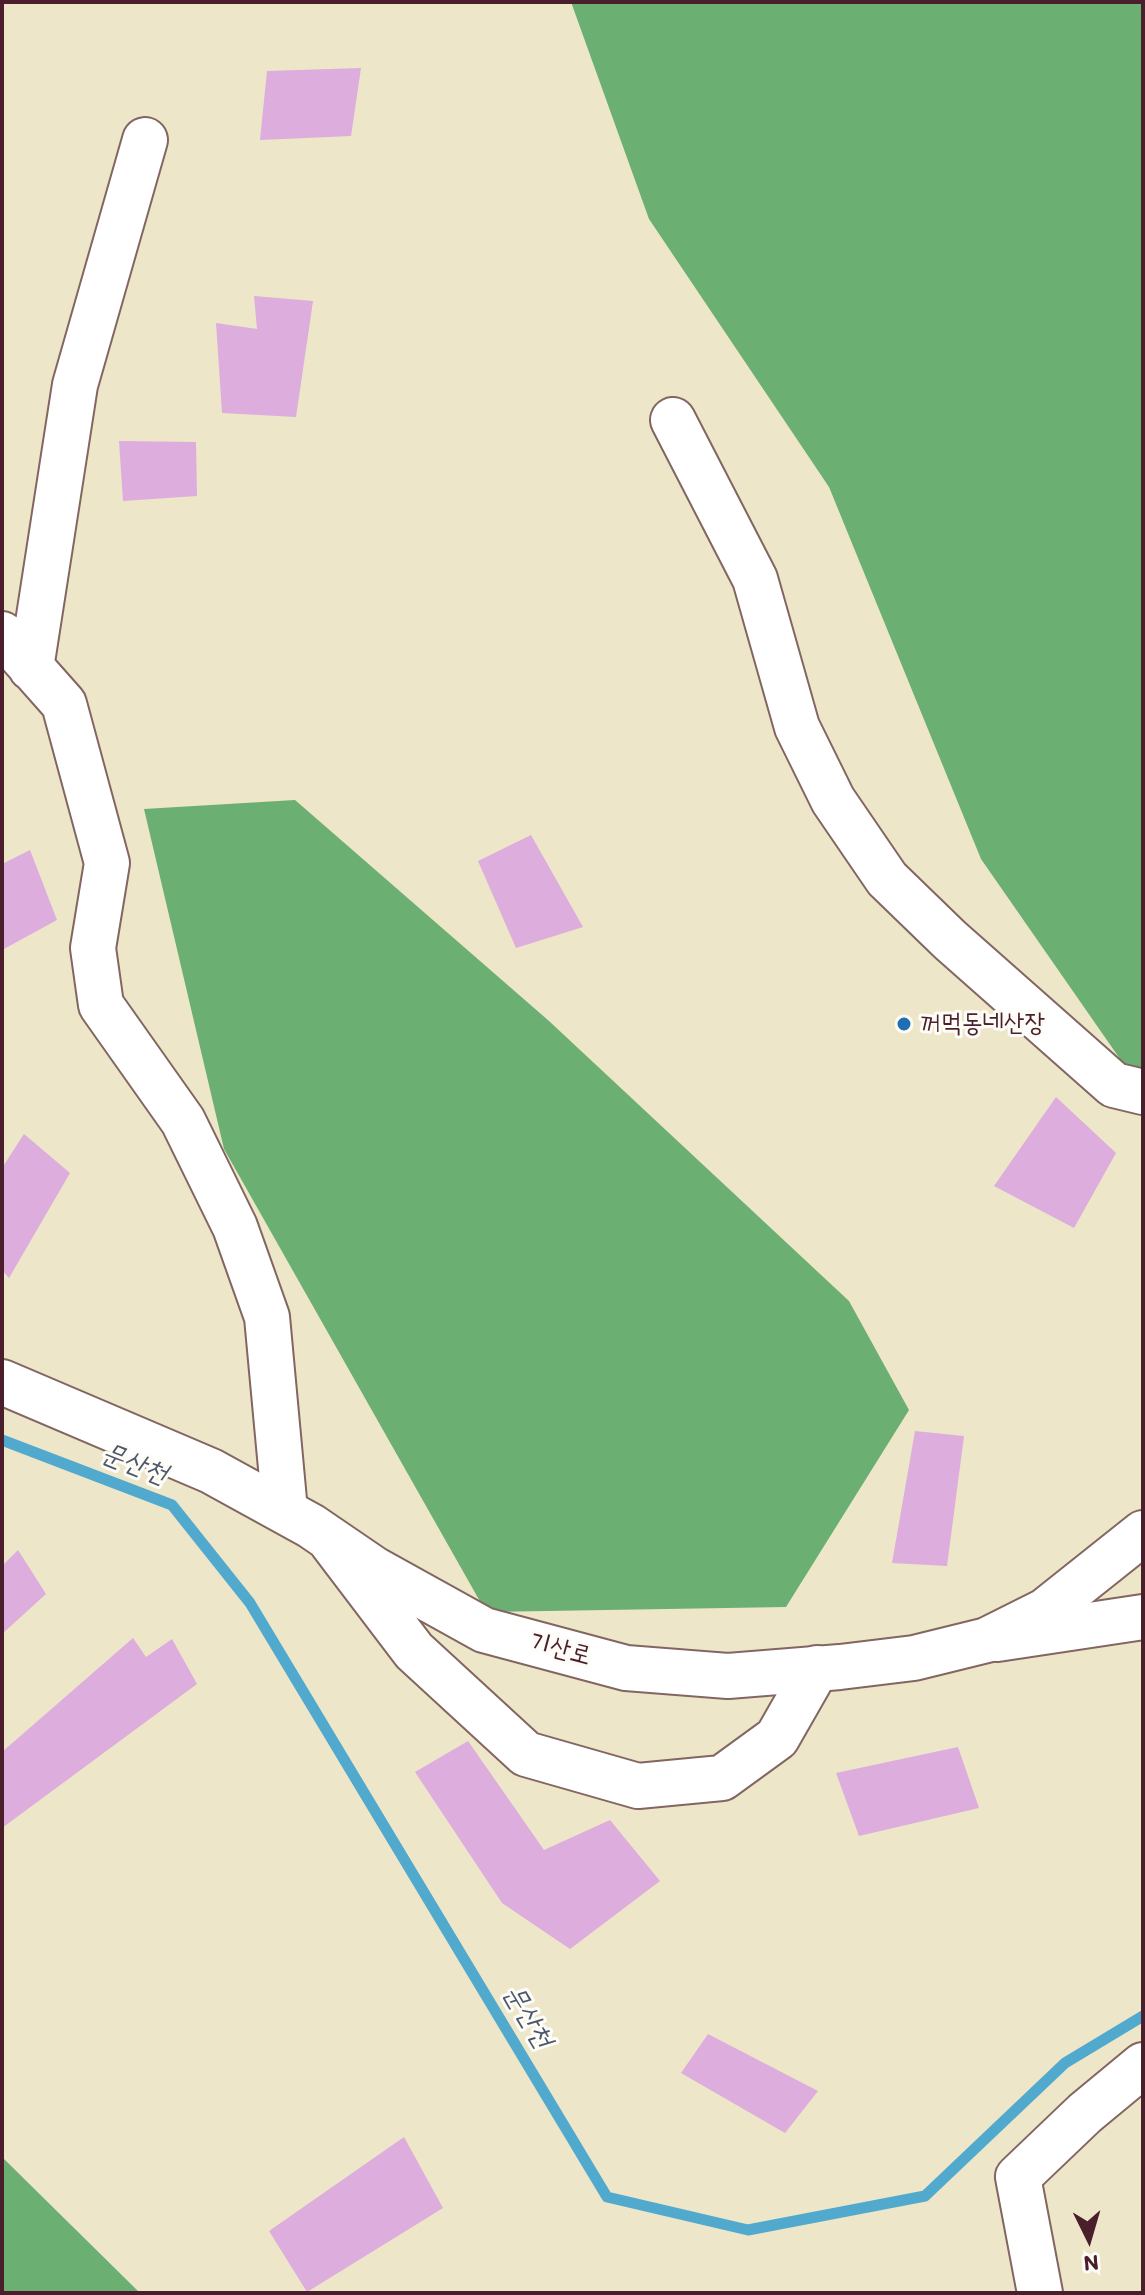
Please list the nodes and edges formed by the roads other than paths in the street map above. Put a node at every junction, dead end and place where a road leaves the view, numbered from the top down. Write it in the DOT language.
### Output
graph roads {
  1 [pos="145,140"];
  2 [pos="673,420"];
  3 [pos="2,634"];
  4 [pos="31,668"];
  5 [pos="1143,1092"];
  6 [pos="2,1382"];
  7 [pos="285,1511"];
  8 [pos="1143,1533"];
  9 [pos="328,1537"];
  10 [pos="1143,1617"];
  11 [pos="987,1640"];
  12 [pos="817,1668"];
  13 [pos="1143,2065"];
  14 [pos="1040,2293"];
  1 -- 4 [label="main road"];
  2 -- 5 [label="main road"];
  3 -- 4 [label="main road"];
  4 -- 7 [label="main road"];
  6 -- 7 [label="main road, 기산로"];
  7 -- 9 [label="main road, 기산로"];
  8 -- 11 [label="main road, 기산로"];
  9 -- 12 [label="main road, 기산로"];
  9 -- 12 [label="main road"];
  10 -- 11 [label="main road"];
  11 -- 12 [label="main road, 기산로"];
  13 -- 14 [label="main road"];
}
